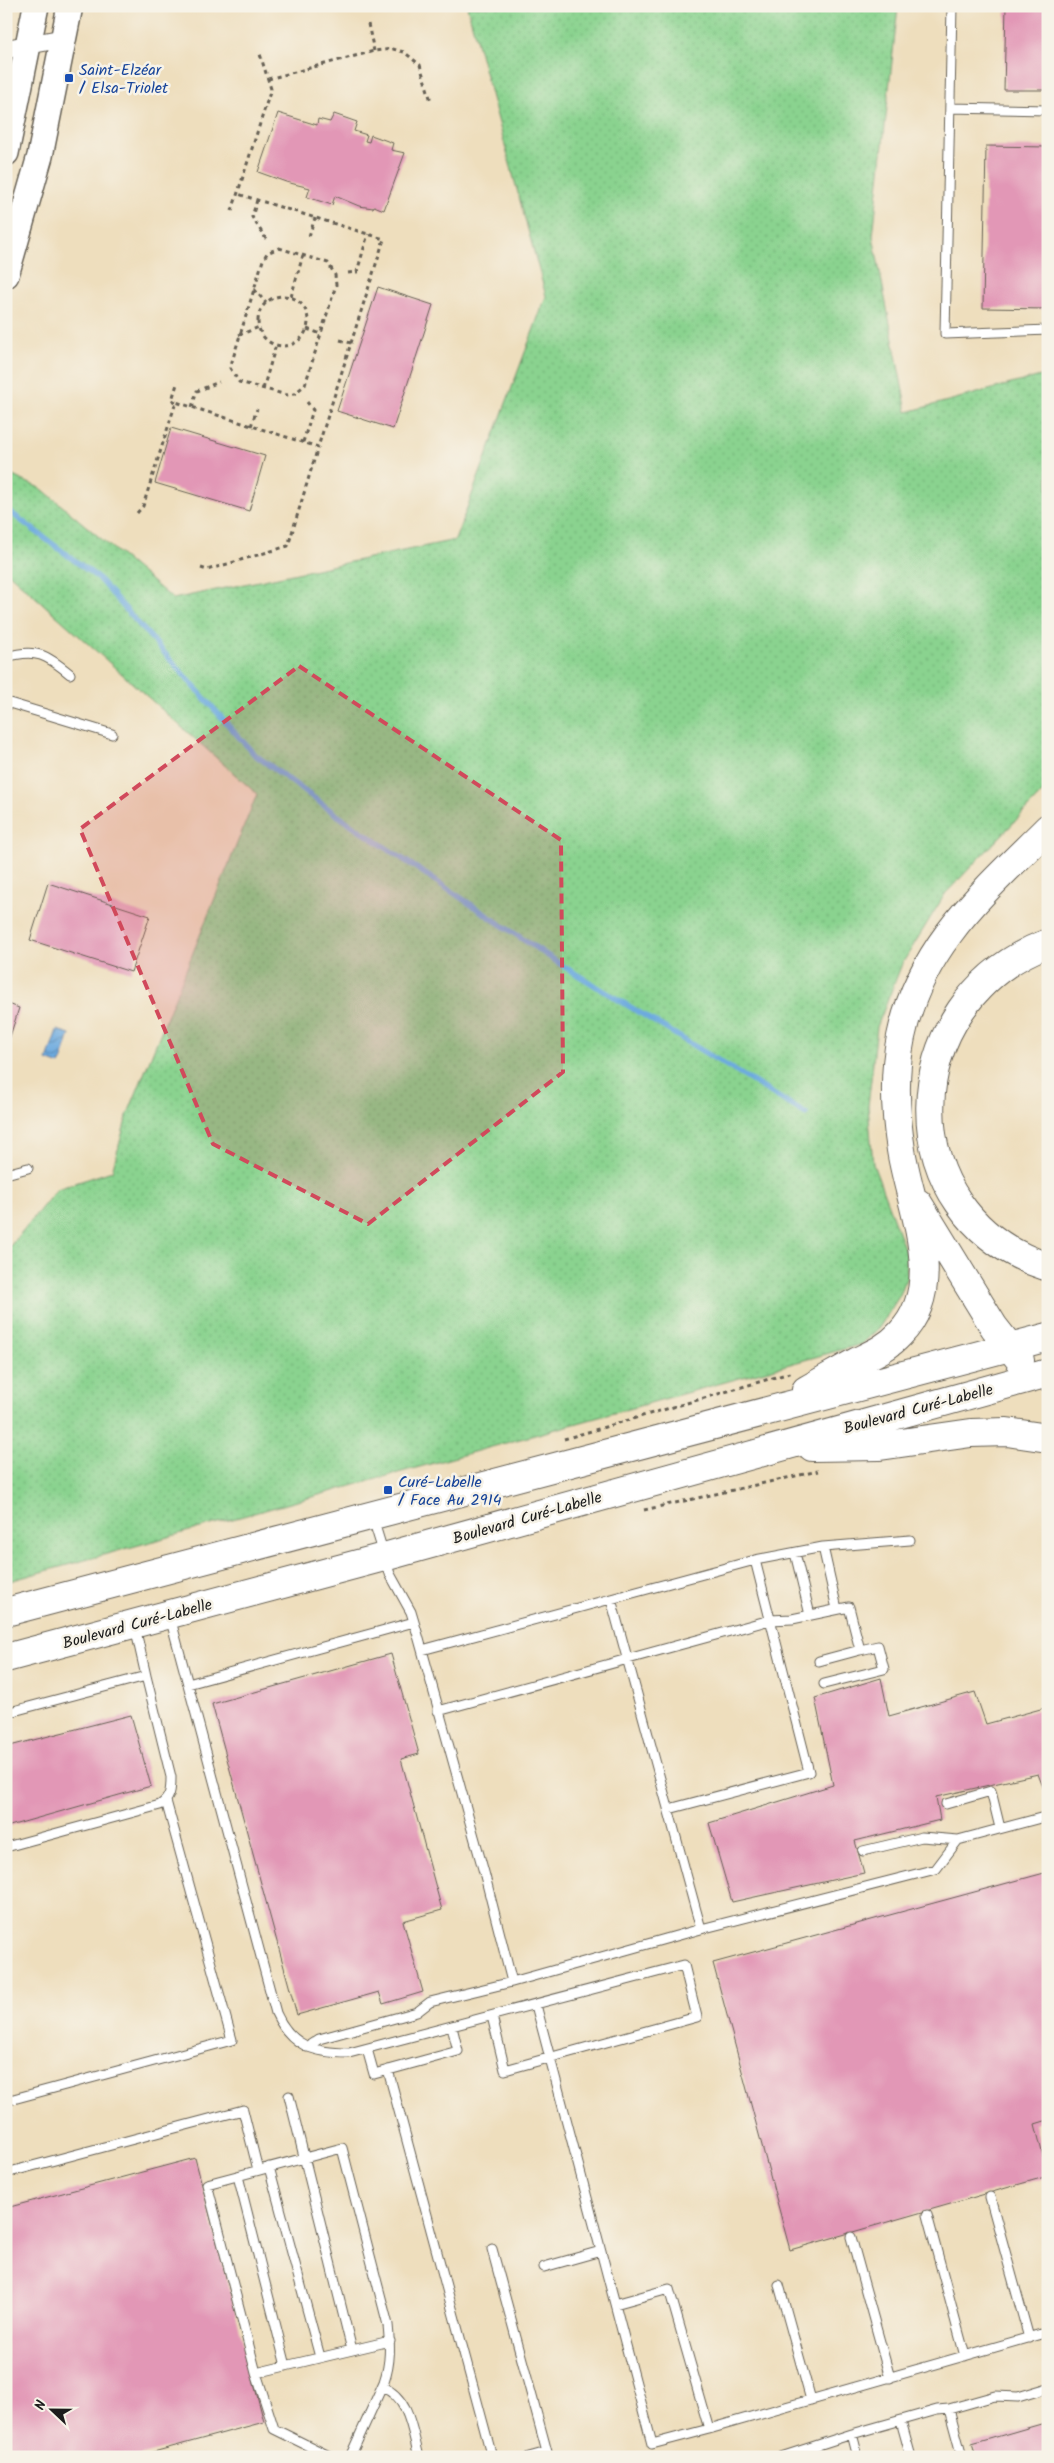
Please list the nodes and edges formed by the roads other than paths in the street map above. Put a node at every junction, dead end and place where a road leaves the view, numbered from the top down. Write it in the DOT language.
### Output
graph roads {
  1 [pos="36,6"];
  2 [pos="70,6"];
  3 [pos="952,6"];
  4 [pos="65,38"];
  5 [pos="18,47"];
  6 [pos="950,108"];
  7 [pos="1048,110"];
  8 [pos="6,153"];
  9 [pos="6,275"];
  10 [pos="1048,330"];
  11 [pos="6,657"];
  12 [pos="70,674"];
  13 [pos="6,702"];
  14 [pos="112,734"];
  15 [pos="1048,828"];
  16 [pos="1048,943"];
  17 [pos="28,1168"];
  18 [pos="6,1174"];
  19 [pos="913,1195"];
  20 [pos="1048,1267"];
  21 [pos="1048,1336"];
  22 [pos="1009,1346"];
  23 [pos="1041,1375"];
  24 [pos="768,1411"];
  25 [pos="1048,1438"];
  26 [pos="775,1448"];
  27 [pos="371,1514"];
  28 [pos="910,1540"];
  29 [pos="822,1547"];
  30 [pos="794,1553"];
  31 [pos="384,1557"];
  32 [pos="755,1560"];
  33 [pos="611,1599"];
  34 [pos="836,1609"];
  35 [pos="6,1612"];
  36 [pos="169,1615"];
  37 [pos="810,1615"];
  38 [pos="770,1620"];
  39 [pos="414,1622"];
  40 [pos="134,1623"];
  41 [pos="422,1650"];
  42 [pos="860,1650"];
  43 [pos="6,1658"];
  44 [pos="628,1659"];
  45 [pos="819,1660"];
  46 [pos="146,1676"];
  47 [pos="188,1684"];
  48 [pos="824,1684"];
  49 [pos="438,1711"];
  50 [pos="6,1713"];
  51 [pos="166,1801"];
  52 [pos="946,1804"];
  53 [pos="669,1809"];
  54 [pos="1048,1816"];
  55 [pos="1000,1828"];
  56 [pos="958,1840"];
  57 [pos="6,1847"];
  58 [pos="863,1851"];
  59 [pos="701,1929"];
  60 [pos="512,1982"];
  61 [pos="536,2005"];
  62 [pos="492,2016"];
  63 [pos="452,2027"];
  64 [pos="307,2047"];
  65 [pos="367,2049"];
  66 [pos="550,2058"];
  67 [pos="388,2070"];
  68 [pos="289,2096"];
  69 [pos="6,2101"];
  70 [pos="305,2158"];
  71 [pos="269,2168"];
  72 [pos="258,2170"];
  73 [pos="6,2173"];
  74 [pos="238,2176"];
  75 [pos="990,2197"];
  76 [pos="927,2215"];
  77 [pos="851,2237"];
  78 [pos="492,2249"];
  79 [pos="601,2252"];
  80 [pos="544,2266"];
  81 [pos="779,2285"];
  82 [pos="615,2304"];
  83 [pos="1048,2332"];
  84 [pos="1029,2338"];
  85 [pos="390,2341"];
  86 [pos="352,2350"];
  87 [pos="965,2356"];
  88 [pos="320,2357"];
  89 [pos="286,2366"];
  90 [pos="256,2373"];
  91 [pos="890,2378"];
  92 [pos="382,2387"];
  93 [pos="1048,2388"];
  94 [pos="811,2400"];
  95 [pos="950,2409"];
  96 [pos="901,2421"];
  97 [pos="709,2429"];
  98 [pos="852,2434"];
  99 [pos="332,2457"];
  100 [pos="350,2457"];
  101 [pos="419,2457"];
  102 [pos="492,2457"];
  103 [pos="529,2457"];
  104 [pos="781,2457"];
  105 [pos="858,2457"];
  106 [pos="911,2457"];
  107 [pos="962,2457"];
  1 -- 5 [label="street"];
  2 -- 4 [label="street"];
  3 -- 6 [label="lane"];
  4 -- 5 [label="street"];
  4 -- 9 [label="street"];
  5 -- 8 [label="street"];
  6 -- 7 [label="lane"];
  6 -- 10 [label="lane"];
  11 -- 12 [label="lane"];
  13 -- 14 [label="lane"];
  15 -- 19 [label="main road"];
  16 -- 20 [label="main road"];
  17 -- 18 [label="lane"];
  19 -- 22 [label="main road"];
  19 -- 24 [label="main road"];
  21 -- 22 [label="main road"];
  22 -- 23 [label="main road"];
  22 -- 24 [label="main road"];
  23 -- 26 [label="main road, Boulevard Curé-Labelle"];
  24 -- 27 [label="main road"];
  25 -- 26 [label="main road"];
  26 -- 31 [label="main road, Boulevard Curé-Labelle"];
  27 -- 31 [label="lane"];
  27 -- 35 [label="main road"];
  28 -- 29 [label="lane"];
  29 -- 30 [label="lane"];
  29 -- 34 [label="lane"];
  30 -- 32 [label="lane"];
  30 -- 37 [label="lane"];
  31 -- 36 [label="main road, Boulevard Curé-Labelle"];
  31 -- 39 [label="lane"];
  32 -- 33 [label="lane"];
  32 -- 38 [label="lane"];
  33 -- 41 [label="lane"];
  33 -- 44 [label="lane"];
  34 -- 37 [label="lane"];
  34 -- 42 [label="lane"];
  36 -- 40 [label="main road, Boulevard Curé-Labelle"];
  36 -- 47 [label="lane"];
  37 -- 38 [label="lane"];
  38 -- 44 [label="lane"];
  38 -- 53 [label="lane"];
  39 -- 41 [label="lane"];
  39 -- 47 [label="lane"];
  40 -- 43 [label="main road, Boulevard Curé-Labelle"];
  40 -- 46 [label="lane"];
  41 -- 49 [label="lane"];
  42 -- 45 [label="lane"];
  42 -- 48 [label="lane"];
  44 -- 49 [label="lane"];
  44 -- 53 [label="lane"];
  46 -- 50 [label="lane"];
  46 -- 51 [label="lane"];
  47 -- 64 [label="lane"];
  49 -- 60 [label="lane"];
  51 -- 57 [label="lane"];
  51 -- 69 [label="lane"];
  52 -- 55 [label="lane"];
  53 -- 59 [label="lane"];
  54 -- 55 [label="lane"];
  55 -- 56 [label="lane"];
  56 -- 58 [label="lane"];
  56 -- 59 [label="lane"];
  59 -- 60 [label="lane"];
  60 -- 64 [label="lane"];
  61 -- 62 [label="lane"];
  61 -- 66 [label="lane"];
  61 -- 66 [label="lane"];
  62 -- 63 [label="lane"];
  62 -- 66 [label="lane"];
  63 -- 65 [label="lane"];
  63 -- 67 [label="lane"];
  64 -- 65 [label="lane"];
  65 -- 67 [label="lane"];
  66 -- 79 [label="lane"];
  67 -- 102 [label="lane"];
  68 -- 70 [label="lane"];
  70 -- 71 [label="lane"];
  70 -- 85 [label="lane"];
  70 -- 86 [label="lane"];
  71 -- 72 [label="lane"];
  71 -- 88 [label="lane"];
  72 -- 73 [label="lane"];
  72 -- 74 [label="lane"];
  74 -- 89 [label="lane"];
  74 -- 90 [label="lane"];
  75 -- 84 [label="lane"];
  76 -- 87 [label="lane"];
  77 -- 91 [label="lane"];
  78 -- 103 [label="lane"];
  79 -- 80 [label="lane"];
  79 -- 82 [label="lane"];
  81 -- 94 [label="lane"];
  82 -- 97 [label="lane"];
  82 -- 97 [label="lane"];
  83 -- 84 [label="lane"];
  84 -- 87 [label="lane"];
  85 -- 86 [label="lane"];
  85 -- 92 [label="lane"];
  86 -- 88 [label="lane"];
  87 -- 91 [label="lane"];
  88 -- 89 [label="lane"];
  89 -- 90 [label="lane"];
  90 -- 99 [label="lane"];
  91 -- 94 [label="lane"];
  92 -- 100 [label="lane"];
  92 -- 101 [label="lane"];
  93 -- 95 [label="lane"];
  94 -- 97 [label="lane"];
  95 -- 96 [label="lane"];
  95 -- 107 [label="lane"];
  96 -- 98 [label="lane"];
  96 -- 106 [label="lane"];
  98 -- 104 [label="lane"];
  98 -- 105 [label="lane"];
}
